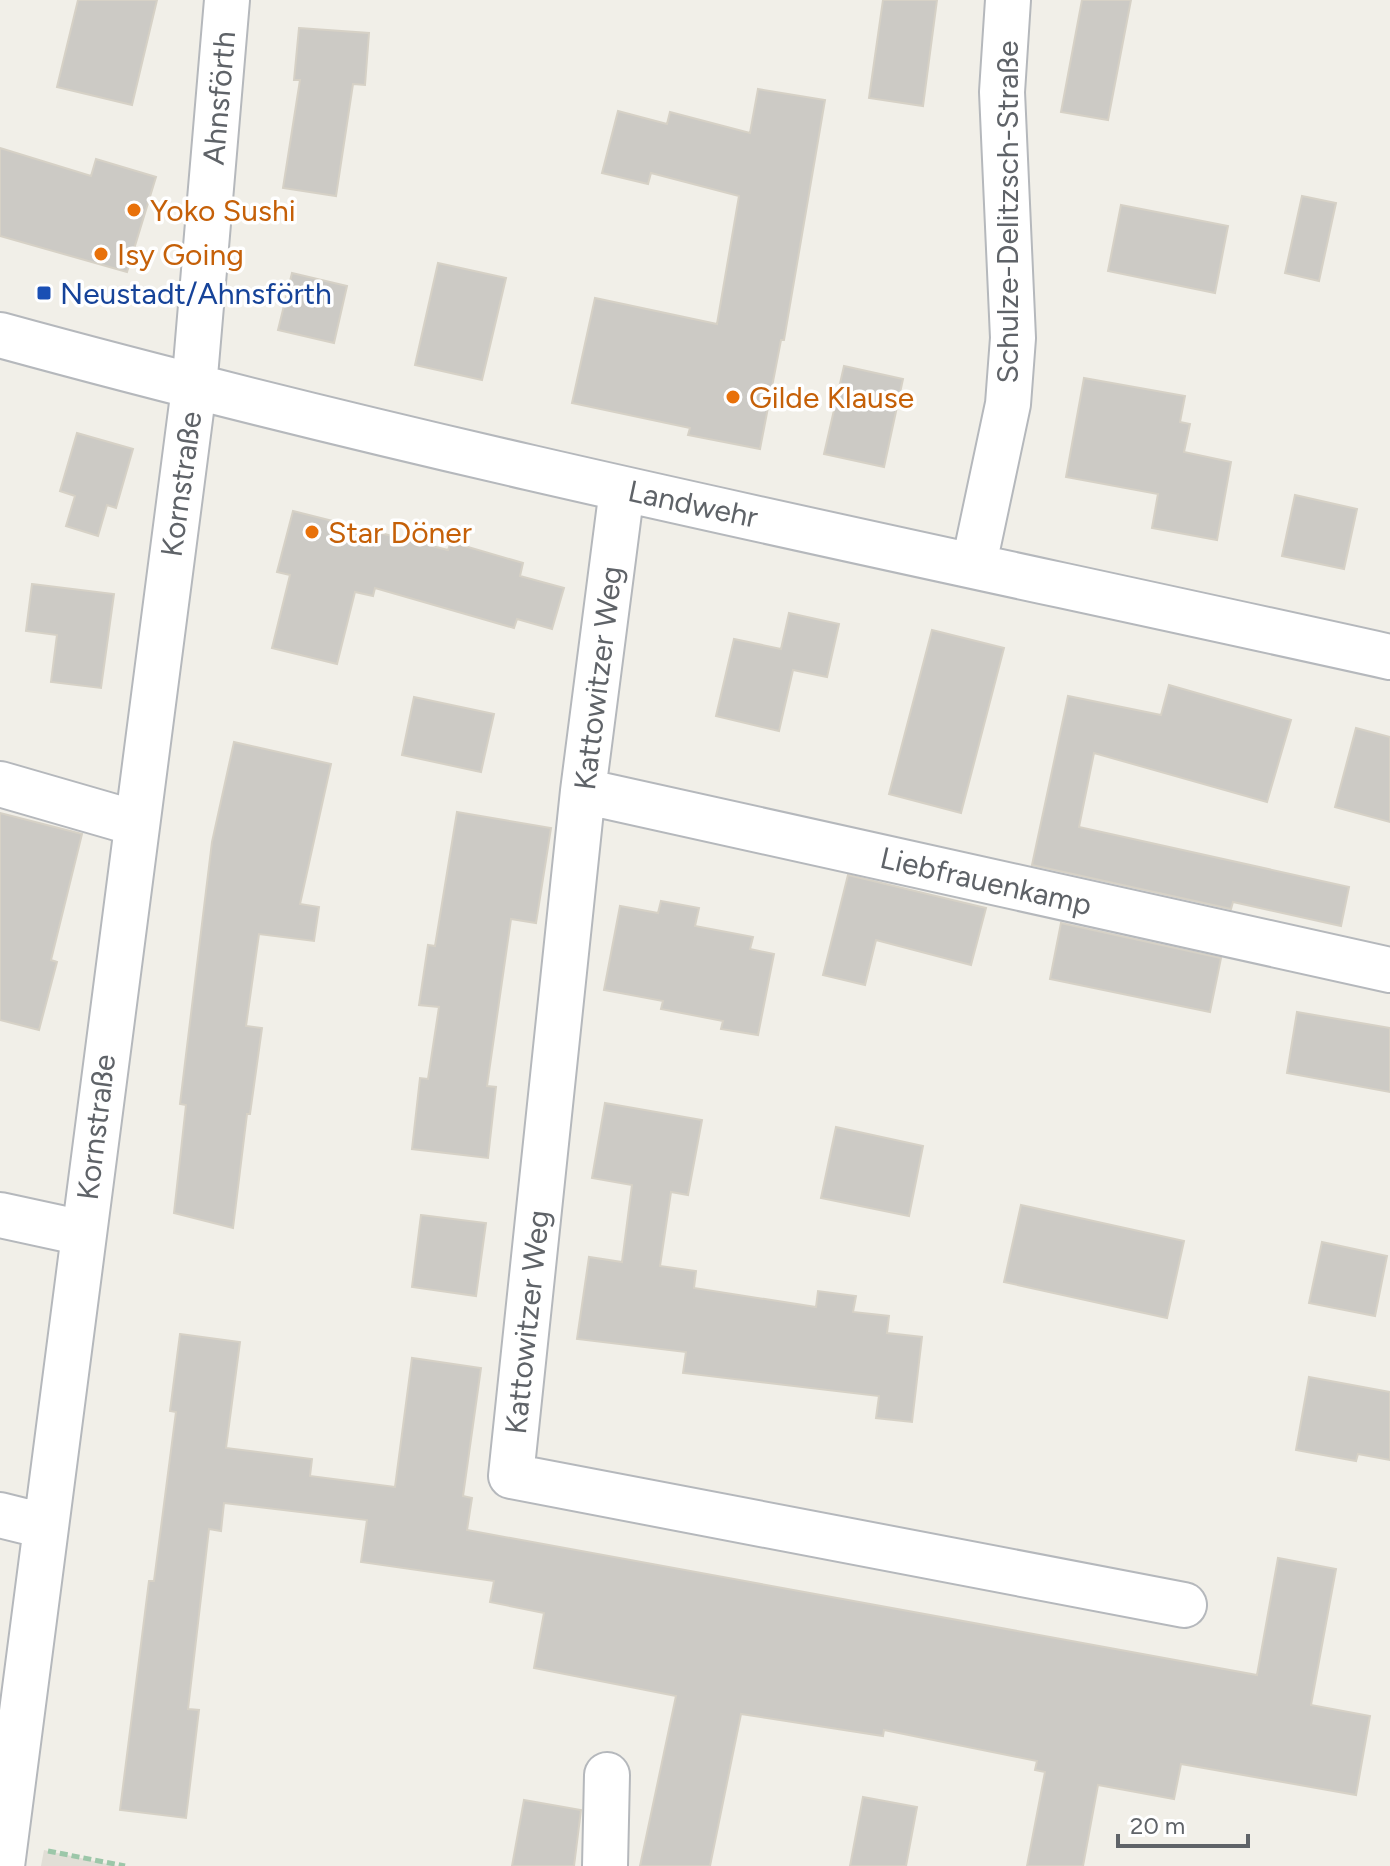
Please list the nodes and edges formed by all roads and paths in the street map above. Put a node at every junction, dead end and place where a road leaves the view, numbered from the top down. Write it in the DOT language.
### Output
graph roads {
  1 [pos="227,0"];
  2 [pos="1008,0"];
  3 [pos="0,335"];
  4 [pos="194,388"];
  5 [pos="622,489"];
  6 [pos="974,564"];
  7 [pos="1390,657"];
  8 [pos="0,784"];
  9 [pos="583,791"];
  10 [pos="135,823"];
  11 [pos="1390,970"];
  12 [pos="0,1215"];
  13 [pos="83,1233"];
  14 [pos="0,1515"];
  15 [pos="44,1526"];
  16 [pos="1184,1605"];
  17 [pos="607,1775"];
  18 [pos="4,1855"];
  19 [pos="125,1866"];
  20 [pos="605,1866"];
  1 -- 4 [label="street, Ahnsförth"];
  2 -- 6 [label="street, Schulze-Delitzsch-Straße"];
  3 -- 4 [label="street, Landwehr"];
  4 -- 5 [label="street, Landwehr"];
  4 -- 10 [label="street, Kornstraße"];
  5 -- 6 [label="street, Landwehr"];
  5 -- 9 [label="street, Kattowitzer Weg"];
  6 -- 7 [label="street, Landwehr"];
  8 -- 10 [label="street"];
  9 -- 11 [label="street, Liebfrauenkamp"];
  9 -- 16 [label="street, Kattowitzer Weg"];
  10 -- 13 [label="street, Kornstraße"];
  12 -- 13 [label="street"];
  13 -- 15 [label="street, Kornstraße"];
  14 -- 15 [label="street"];
  15 -- 18 [label="street, Kornstraße"];
  17 -- 20 [label="street"];
  18 -- 19 [label="path"];
}
